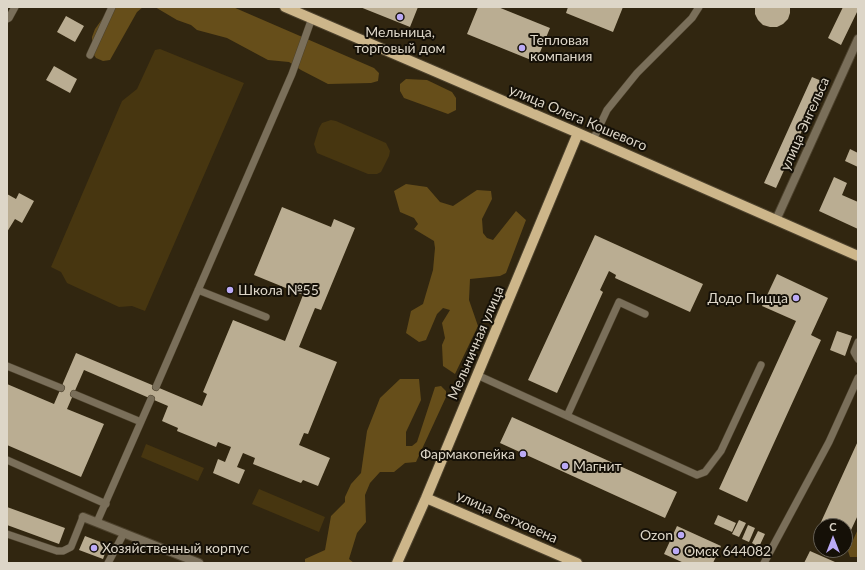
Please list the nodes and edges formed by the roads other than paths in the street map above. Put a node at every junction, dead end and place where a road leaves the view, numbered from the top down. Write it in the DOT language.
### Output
graph roads {
  1 [pos="15,7"];
  2 [pos="112,7"];
  3 [pos="285,7"];
  4 [pos="699,7"];
  5 [pos="312,18"];
  6 [pos="7,19"];
  7 [pos="858,39"];
  8 [pos="90,55"];
  9 [pos="578,133"];
  10 [pos="593,140"];
  11 [pos="776,220"];
  12 [pos="858,256"];
  13 [pos="198,290"];
  14 [pos="645,314"];
  15 [pos="266,316"];
  16 [pos="858,342"];
  17 [pos="858,358"];
  18 [pos="761,365"];
  19 [pos="7,366"];
  20 [pos="477,375"];
  21 [pos="858,378"];
  22 [pos="156,387"];
  23 [pos="61,388"];
  24 [pos="74,394"];
  25 [pos="151,399"];
  26 [pos="567,416"];
  27 [pos="142,422"];
  28 [pos="7,460"];
  29 [pos="426,498"];
  30 [pos="106,504"];
  31 [pos="83,516"];
  32 [pos="97,522"];
  33 [pos="124,533"];
  34 [pos="7,534"];
  35 [pos="108,563"];
  36 [pos="199,563"];
  37 [pos="397,563"];
  38 [pos="577,563"];
  39 [pos="764,563"];
  1 -- 6 [label="lane"];
  2 -- 8 [label="lane"];
  3 -- 5 [label="main road, улица Олега Кошевого"];
  4 -- 10 [label="lane"];
  5 -- 9 [label="main road, улица Олега Кошевого"];
  5 -- 13 [label="lane"];
  7 -- 11 [label="street, улица Энгельса"];
  9 -- 10 [label="main road, улица Олега Кошевого"];
  9 -- 20 [label="main road, Мельничная улица"];
  10 -- 11 [label="main road, улица Олега Кошевого"];
  11 -- 12 [label="main road, улица Олега Кошевого"];
  13 -- 15 [label="lane"];
  13 -- 22 [label="lane"];
  14 -- 26 [label="lane"];
  16 -- 17 [label="lane"];
  18 -- 26 [label="lane"];
  19 -- 23 [label="lane"];
  20 -- 26 [label="lane"];
  20 -- 29 [label="main road, Мельничная улица"];
  21 -- 39 [label="lane"];
  24 -- 27 [label="lane"];
  25 -- 27 [label="lane"];
  27 -- 30 [label="lane"];
  28 -- 30 [label="lane"];
  29 -- 37 [label="main road, Мельничная улица"];
  29 -- 38 [label="main road, улица Бетховена"];
  30 -- 32 [label="lane"];
  31 -- 32 [label="street"];
  31 -- 34 [label="lane"];
  32 -- 33 [label="street"];
  33 -- 35 [label="lane"];
  33 -- 36 [label="street"];
}
